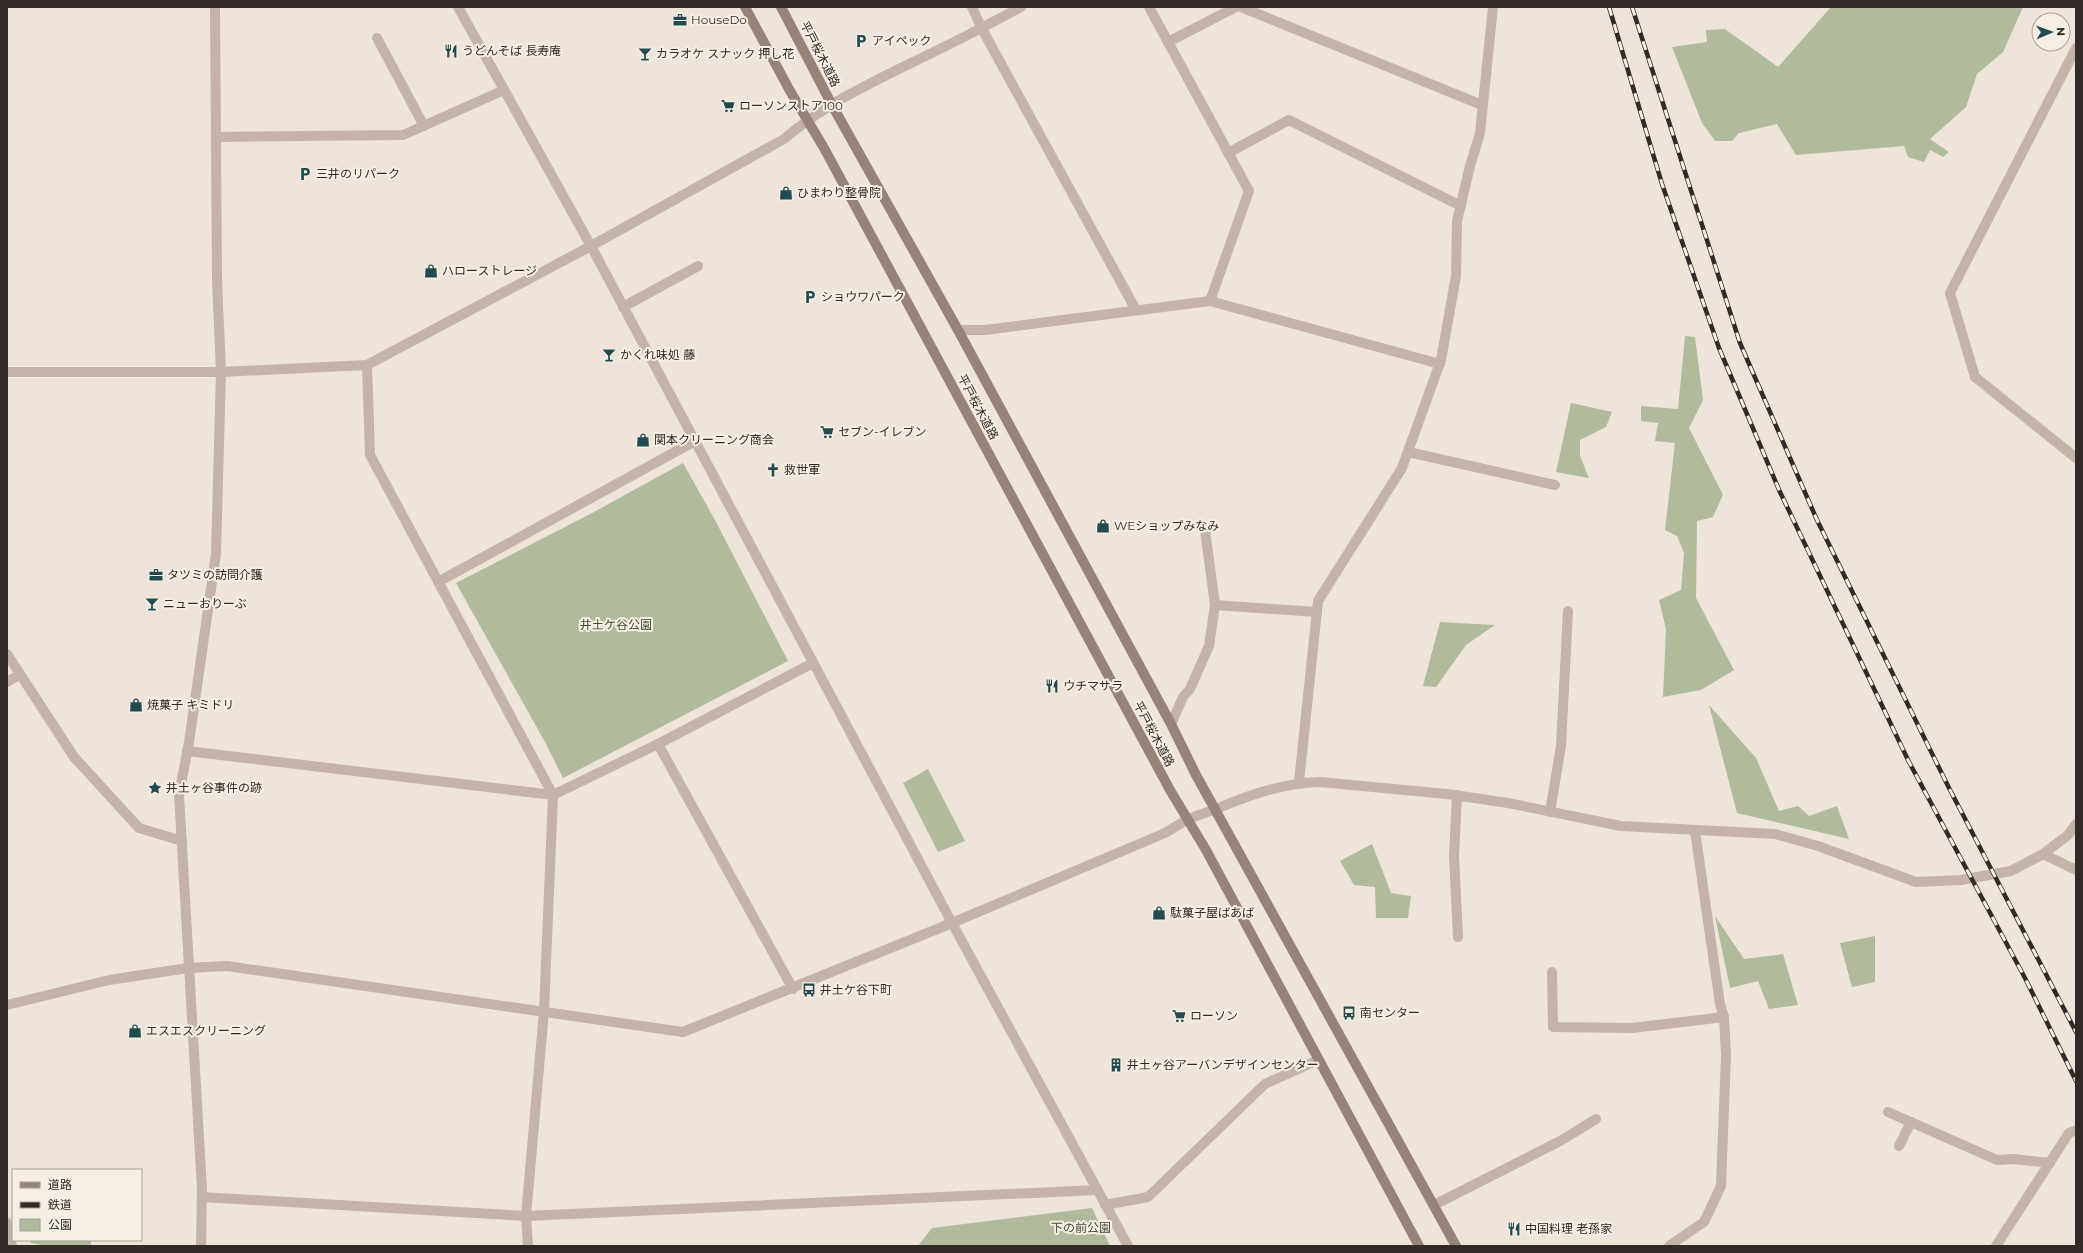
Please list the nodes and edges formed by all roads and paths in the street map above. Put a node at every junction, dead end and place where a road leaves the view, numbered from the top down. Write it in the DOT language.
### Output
graph roads {
  1 [pos="215,7"];
  2 [pos="458,7"];
  3 [pos="745,7"];
  4 [pos="781,7"];
  5 [pos="972,7"];
  6 [pos="1020,7"];
  7 [pos="1149,7"];
  8 [pos="1236,7"];
  9 [pos="1241,7"];
  10 [pos="1493,7"];
  11 [pos="982,28"];
  12 [pos="377,38"];
  13 [pos="1168,42"];
  14 [pos="2076,48"];
  15 [pos="504,90"];
  16 [pos="832,104"];
  17 [pos="1482,105"];
  18 [pos="807,119"];
  19 [pos="424,126"];
  20 [pos="216,138"];
  21 [pos="1228,153"];
  22 [pos="1461,206"];
  23 [pos="591,246"];
  24 [pos="698,266"];
  25 [pos="1210,301"];
  26 [pos="623,307"];
  27 [pos="1136,310"];
  28 [pos="958,330"];
  29 [pos="1440,364"];
  30 [pos="367,365"];
  31 [pos="7,372"];
  32 [pos="221,372"];
  33 [pos="695,441"];
  34 [pos="1408,452"];
  35 [pos="2076,458"];
  36 [pos="1555,486"];
  37 [pos="1205,530"];
  38 [pos="438,582"];
  39 [pos="1215,605"];
  40 [pos="1568,611"];
  41 [pos="1317,612"];
  42 [pos="7,654"];
  43 [pos="813,663"];
  44 [pos="19,674"];
  45 [pos="7,682"];
  46 [pos="1171,724"];
  47 [pos="658,744"];
  48 [pos="187,751"];
  49 [pos="1299,782"];
  50 [pos="553,795"];
  51 [pos="1457,795"];
  52 [pos="1216,809"];
  53 [pos="1550,812"];
  54 [pos="1188,819"];
  55 [pos="2076,824"];
  56 [pos="1695,831"];
  57 [pos="182,841"];
  58 [pos="2042,854"];
  59 [pos="2076,870"];
  60 [pos="952,923"];
  61 [pos="1458,937"];
  62 [pos="188,968"];
  63 [pos="1552,972"];
  64 [pos="793,989"];
  65 [pos="7,1005"];
  66 [pos="544,1011"];
  67 [pos="1724,1017"];
  68 [pos="1318,1060"];
  69 [pos="1888,1112"];
  70 [pos="1596,1119"];
  71 [pos="1911,1122"];
  72 [pos="2076,1130"];
  73 [pos="1899,1146"];
  74 [pos="2050,1163"];
  75 [pos="1097,1190"];
  76 [pos="202,1197"];
  77 [pos="1434,1204"];
  78 [pos="1105,1205"];
  79 [pos="526,1216"];
  80 [pos="7,1223"];
  81 [pos="12,1246"];
  82 [pos="201,1246"];
  83 [pos="528,1246"];
  84 [pos="1128,1246"];
  85 [pos="1419,1246"];
  86 [pos="1456,1246"];
  87 [pos="1669,1246"];
  88 [pos="1996,1246"];
  1 -- 20 [label="street"];
  2 -- 15 [label="street"];
  3 -- 18 [label="main road, 平戸桜木道路"];
  4 -- 16 [label="main road, 平戸桜木道路"];
  5 -- 11 [label="street"];
  6 -- 11 [label="street"];
  7 -- 13 [label="street"];
  8 -- 13 [label="street"];
  9 -- 17 [label="street"];
  10 -- 17 [label="street"];
  11 -- 16 [label="street"];
  11 -- 27 [label="street"];
  12 -- 19 [label="street"];
  13 -- 21 [label="street"];
  14 -- 35 [label="street"];
  15 -- 19 [label="street"];
  15 -- 23 [label="street"];
  16 -- 18 [label="street"];
  16 -- 28 [label="main road, 平戸桜木道路"];
  17 -- 22 [label="street"];
  18 -- 23 [label="street"];
  18 -- 54 [label="main road, 平戸桜木道路"];
  19 -- 20 [label="street"];
  20 -- 32 [label="street"];
  21 -- 22 [label="street"];
  21 -- 25 [label="street"];
  22 -- 29 [label="street"];
  23 -- 26 [label="street"];
  23 -- 30 [label="street"];
  24 -- 26 [label="street"];
  25 -- 27 [label="street"];
  25 -- 29 [label="street"];
  26 -- 33 [label="street"];
  27 -- 28 [label="street"];
  28 -- 46 [label="main road, 平戸桜木道路"];
  29 -- 34 [label="street"];
  30 -- 32 [label="street"];
  30 -- 38 [label="street"];
  31 -- 32 [label="street"];
  32 -- 48 [label="street"];
  33 -- 38 [label="street"];
  33 -- 43 [label="street"];
  34 -- 36 [label="street"];
  34 -- 41 [label="street"];
  37 -- 39 [label="street"];
  38 -- 50 [label="street"];
  39 -- 41 [label="street"];
  39 -- 46 [label="street"];
  40 -- 53 [label="street"];
  41 -- 49 [label="street"];
  42 -- 44 [label="street"];
  43 -- 47 [label="street"];
  43 -- 60 [label="street"];
  44 -- 45 [label="street"];
  44 -- 57 [label="street"];
  46 -- 52 [label="main road, 平戸桜木道路"];
  47 -- 50 [label="street"];
  47 -- 64 [label="street"];
  48 -- 50 [label="street"];
  48 -- 57 [label="street"];
  49 -- 51 [label="street"];
  49 -- 52 [label="street"];
  50 -- 66 [label="street"];
  51 -- 53 [label="street"];
  51 -- 61 [label="street"];
  52 -- 54 [label="street"];
  52 -- 77 [label="main road, 平戸桜木道路"];
  53 -- 56 [label="street"];
  54 -- 60 [label="street"];
  54 -- 68 [label="main road, 平戸桜木道路"];
  55 -- 58 [label="street"];
  56 -- 58 [label="street"];
  56 -- 67 [label="street"];
  57 -- 62 [label="street"];
  58 -- 59 [label="street"];
  60 -- 64 [label="street"];
  60 -- 75 [label="street"];
  62 -- 65 [label="street"];
  62 -- 66 [label="street"];
  62 -- 76 [label="street"];
  63 -- 67 [label="street"];
  64 -- 66 [label="street"];
  66 -- 79 [label="street"];
  67 -- 87 [label="street"];
  68 -- 78 [label="street"];
  68 -- 85 [label="main road, 平戸桜木道路"];
  69 -- 71 [label="street"];
  70 -- 77 [label="street"];
  71 -- 73 [label="street"];
  71 -- 74 [label="street"];
  72 -- 74 [label="street"];
  74 -- 88 [label="street"];
  75 -- 78 [label="street"];
  75 -- 79 [label="street"];
  76 -- 79 [label="street"];
  76 -- 82 [label="street"];
  77 -- 86 [label="main road, 平戸桜木道路"];
  78 -- 84 [label="street"];
  79 -- 83 [label="street"];
  80 -- 81 [label="street"];
}
